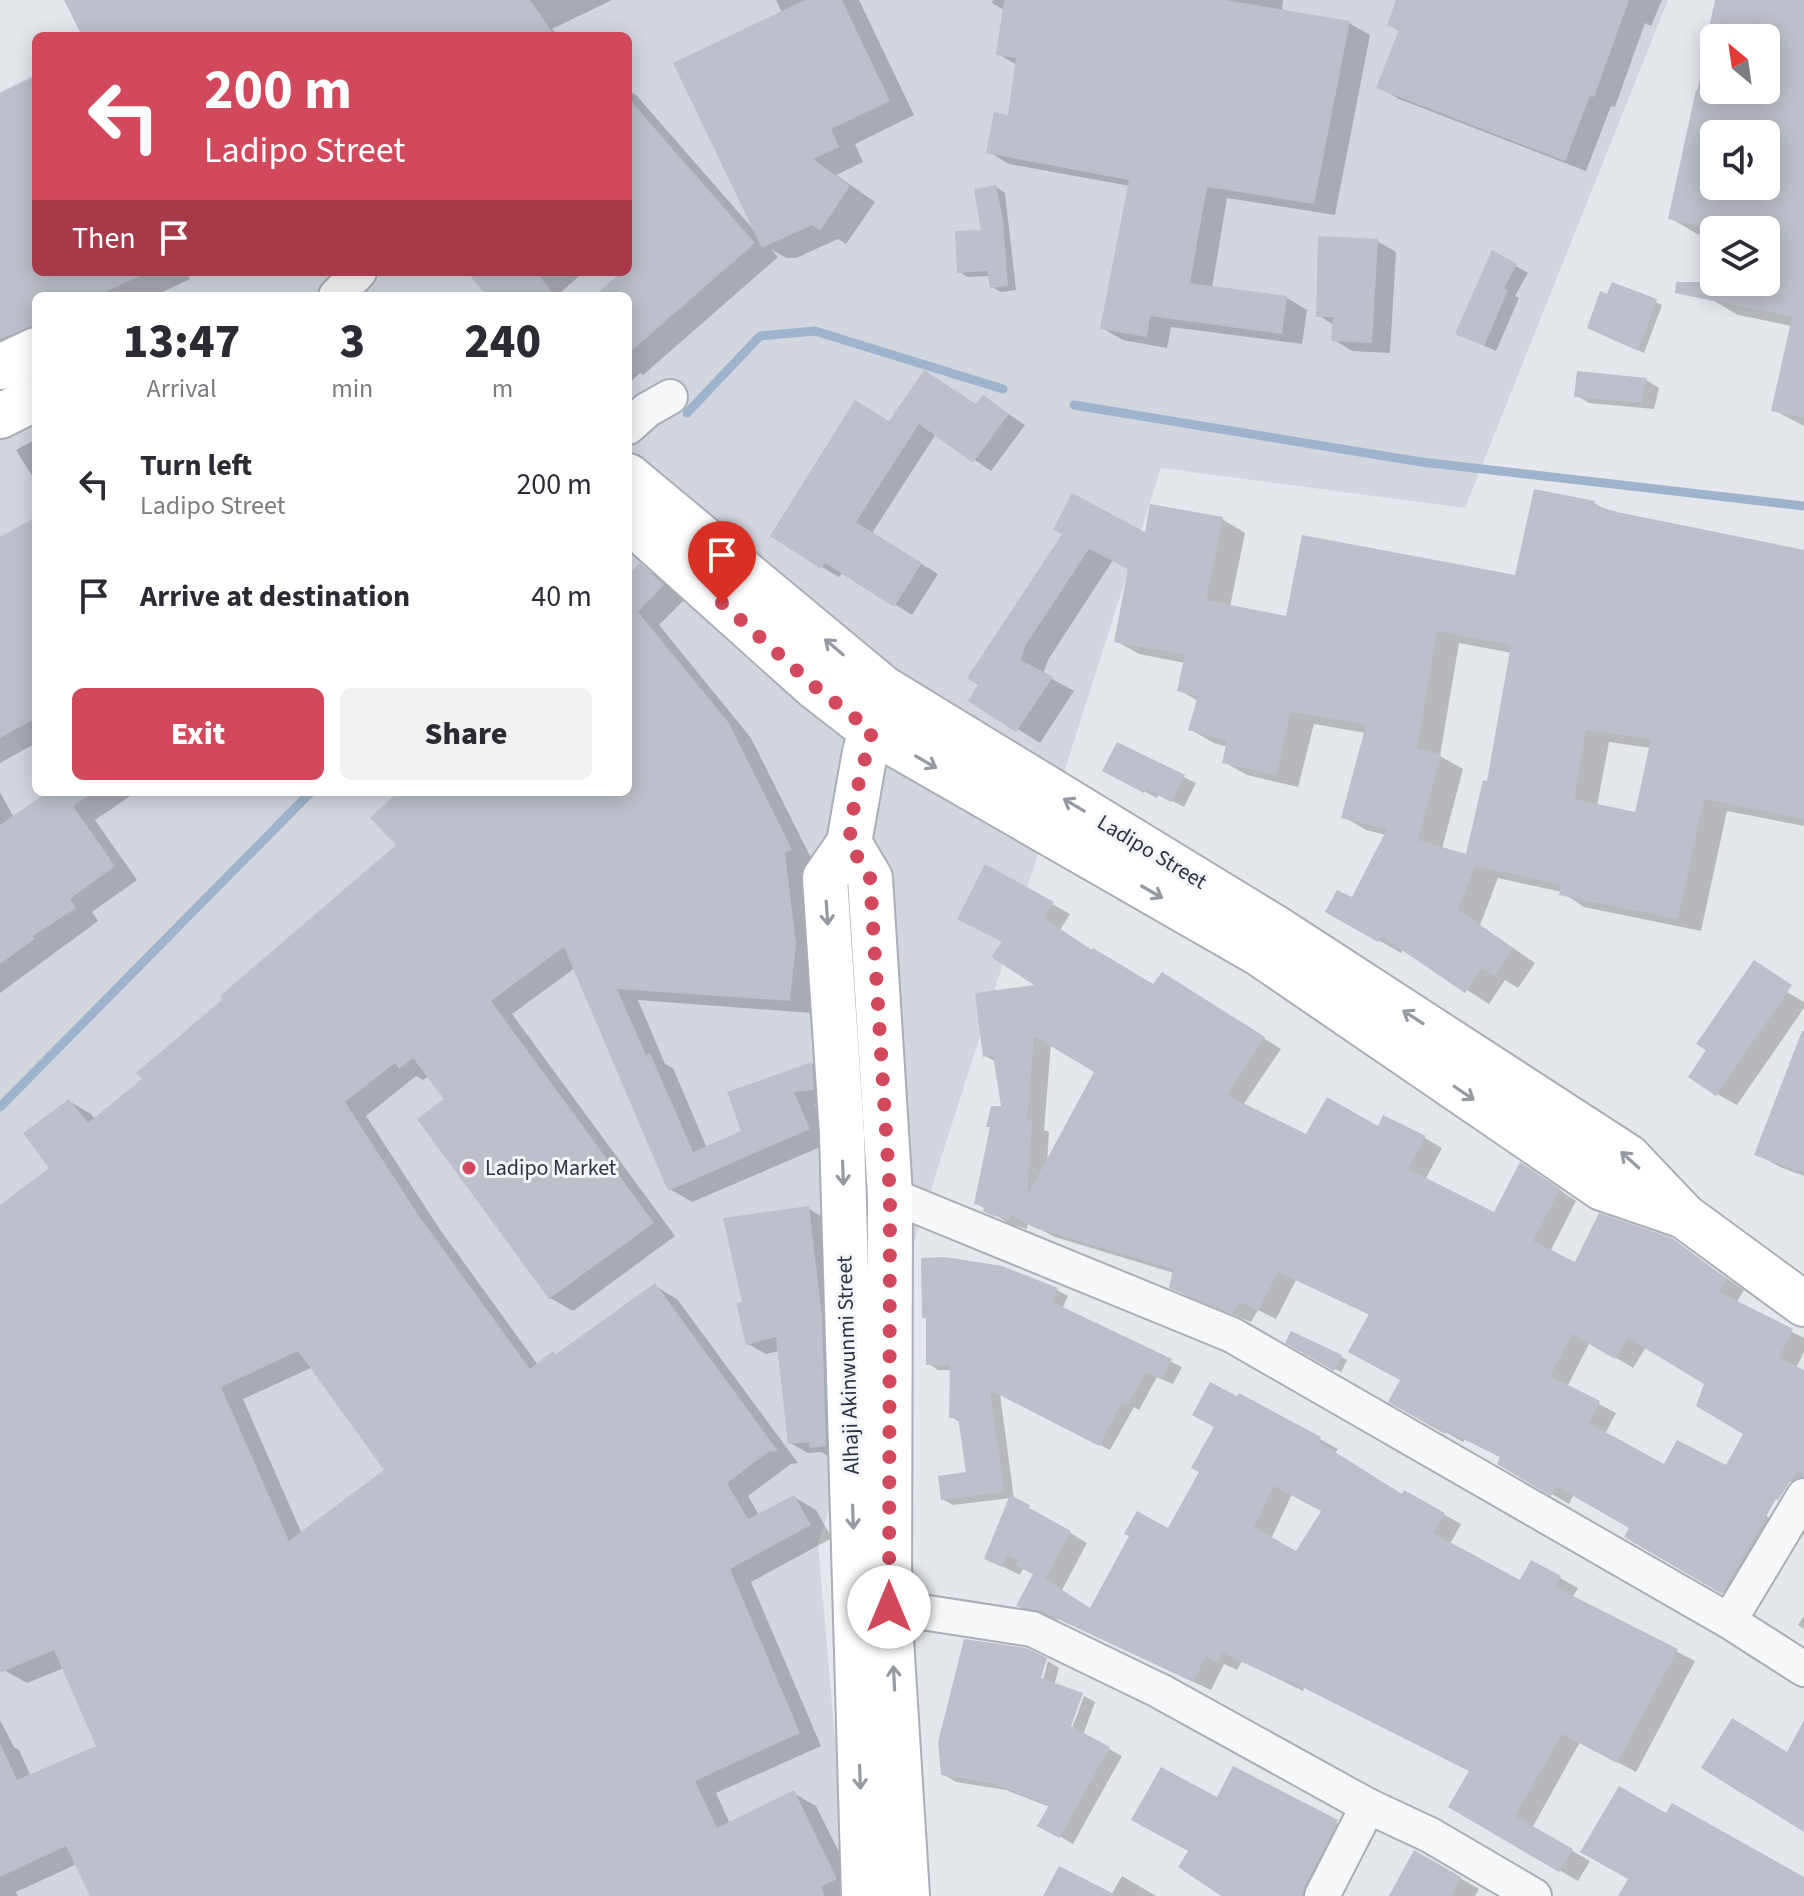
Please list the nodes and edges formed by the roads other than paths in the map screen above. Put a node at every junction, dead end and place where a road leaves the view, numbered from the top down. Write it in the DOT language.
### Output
graph roads {
  1 [pos="355,276"];
  2 [pos="340,292"];
  3 [pos="32,352"];
  4 [pos="0,367"];
  5 [pos="670,397"];
  6 [pos="32,400"];
  7 [pos="0,416"];
  8 [pos="632,423"];
  9 [pos="632,479"];
  10 [pos="632,523"];
  11 [pos="883,688"];
  12 [pos="872,731"];
  13 [pos="849,843"];
  14 [pos="890,1195"];
  15 [pos="1684,1216"];
  16 [pos="1804,1304"];
  17 [pos="1804,1496"];
  18 [pos="889,1607"];
  19 [pos="1729,1621"];
  20 [pos="1804,1669"];
  21 [pos="1368,1806"];
  22 [pos="864,1896"];
  23 [pos="907,1896"];
  24 [pos="1322,1896"];
  25 [pos="1534,1896"];
  1 -- 2 [label="street"];
  3 -- 4 [label="main road"];
  5 -- 8 [label="street"];
  6 -- 7 [label="main road"];
  11 -- 9 [label="main road, Ladipo Street, one-way"];
  10 -- 12 [label="main road, Ladipo Street"];
  11 -- 12 [label="main road, Alhaji Akinwunmi Street"];
  15 -- 11 [label="main road, Ladipo Street, one-way"];
  12 -- 13 [label="main road, Alhaji Akinwunmi Street"];
  12 -- 15 [label="main road, Ladipo Street, one-way"];
  13 -- 14 [label="main road, Alhaji Akinwunmi Street"];
  13 -- 22 [label="main road, Alhaji Akinwunmi Street, one-way"];
  14 -- 18 [label="main road, Alhaji Akinwunmi Street"];
  14 -- 19 [label="street"];
  15 -- 16 [label="main road, Ladipo Street"];
  17 -- 19 [label="street"];
  18 -- 21 [label="street"];
  23 -- 18 [label="main road, Alhaji Akinwunmi Street, one-way"];
  19 -- 20 [label="street"];
  21 -- 24 [label="street"];
  21 -- 25 [label="street"];
}
